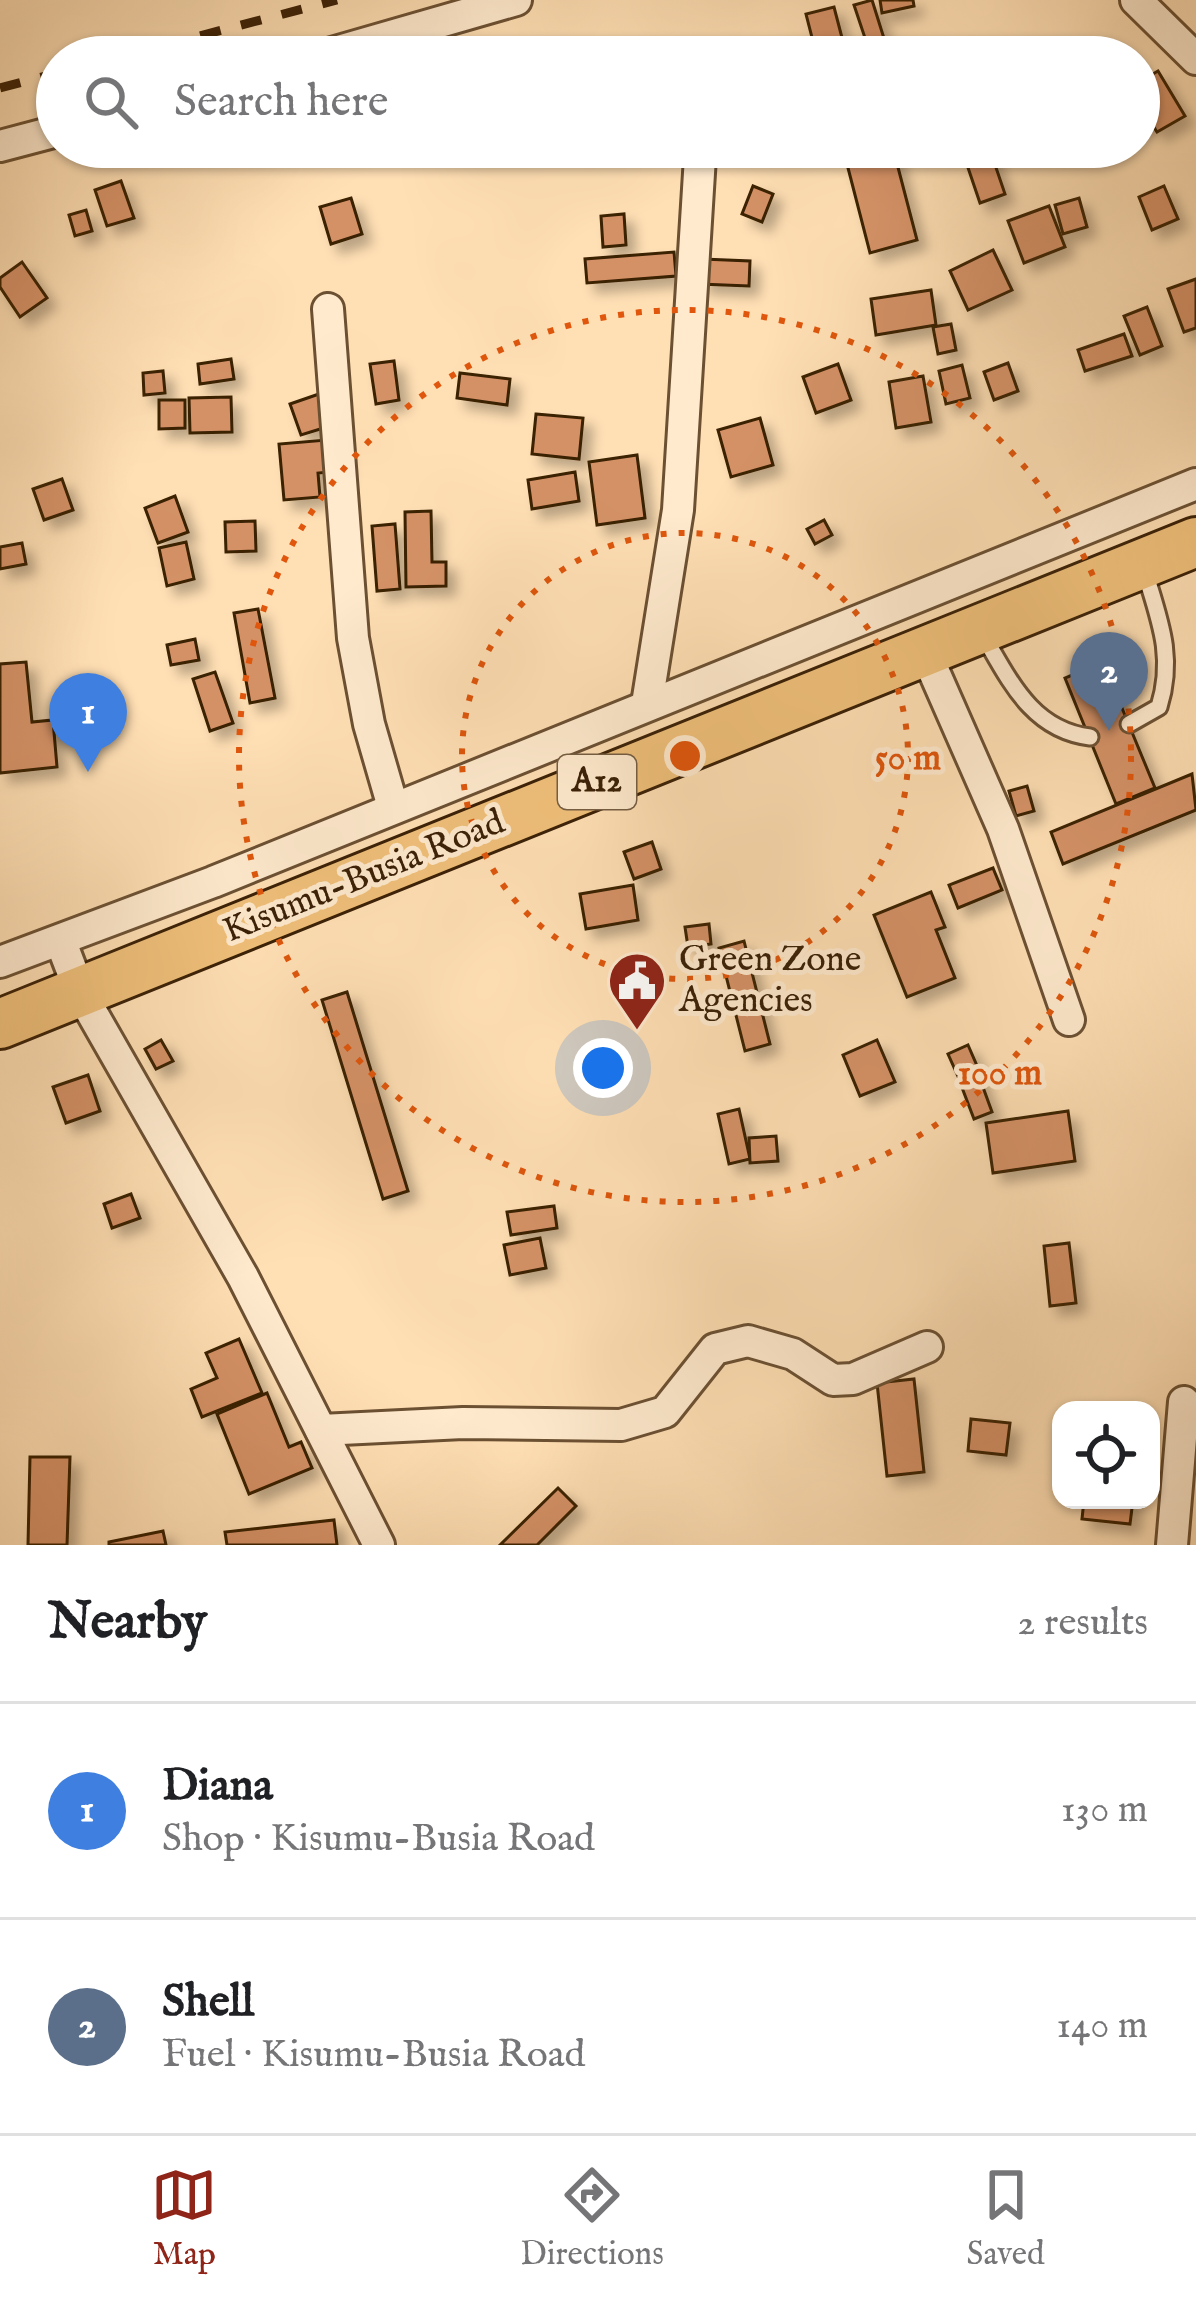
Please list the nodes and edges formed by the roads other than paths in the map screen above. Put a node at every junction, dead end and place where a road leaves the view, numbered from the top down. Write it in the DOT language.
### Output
graph roads {
  1 [pos="516,0"];
  2 [pos="1136,0"];
  3 [pos="391,36"];
  4 [pos="1196,59"];
  5 [pos="36,137"];
  6 [pos="0,146"];
  7 [pos="699,168"];
  8 [pos="328,309"];
  9 [pos="1196,484"];
  10 [pos="1196,542"];
  11 [pos="1142,563"];
  12 [pos="979,627"];
  13 [pos="924,649"];
  14 [pos="647,704"];
  15 [pos="1129,724"];
  16 [pos="1090,737"];
  17 [pos="393,807"];
  18 [pos="61,942"];
  19 [pos="1,963"];
  20 [pos="80,992"];
  21 [pos="1069,1020"];
  22 [pos="0,1024"];
  23 [pos="927,1348"];
  24 [pos="1184,1402"];
  25 [pos="321,1430"];
  26 [pos="379,1545"];
  27 [pos="1172,1545"];
  1 -- 3 [label="street"];
  2 -- 4 [label="street"];
  5 -- 6 [label="street"];
  7 -- 14 [label="street"];
  8 -- 17 [label="street"];
  9 -- 14 [label="street"];
  10 -- 11 [label="highway, Kisumu-Busia Road / A12"];
  11 -- 12 [label="highway, Kisumu-Busia Road / A12"];
  11 -- 15 [label="lane"];
  12 -- 13 [label="highway, Kisumu-Busia Road / A12"];
  12 -- 16 [label="lane"];
  13 -- 20 [label="highway, Kisumu-Busia Road / A12"];
  13 -- 21 [label="street"];
  14 -- 17 [label="street"];
  17 -- 18 [label="street"];
  18 -- 19 [label="street"];
  18 -- 20 [label="street"];
  20 -- 22 [label="highway, Kisumu-Busia Road / A12"];
  20 -- 25 [label="street"];
  23 -- 25 [label="street"];
  24 -- 27 [label="street"];
  25 -- 26 [label="street"];
}
